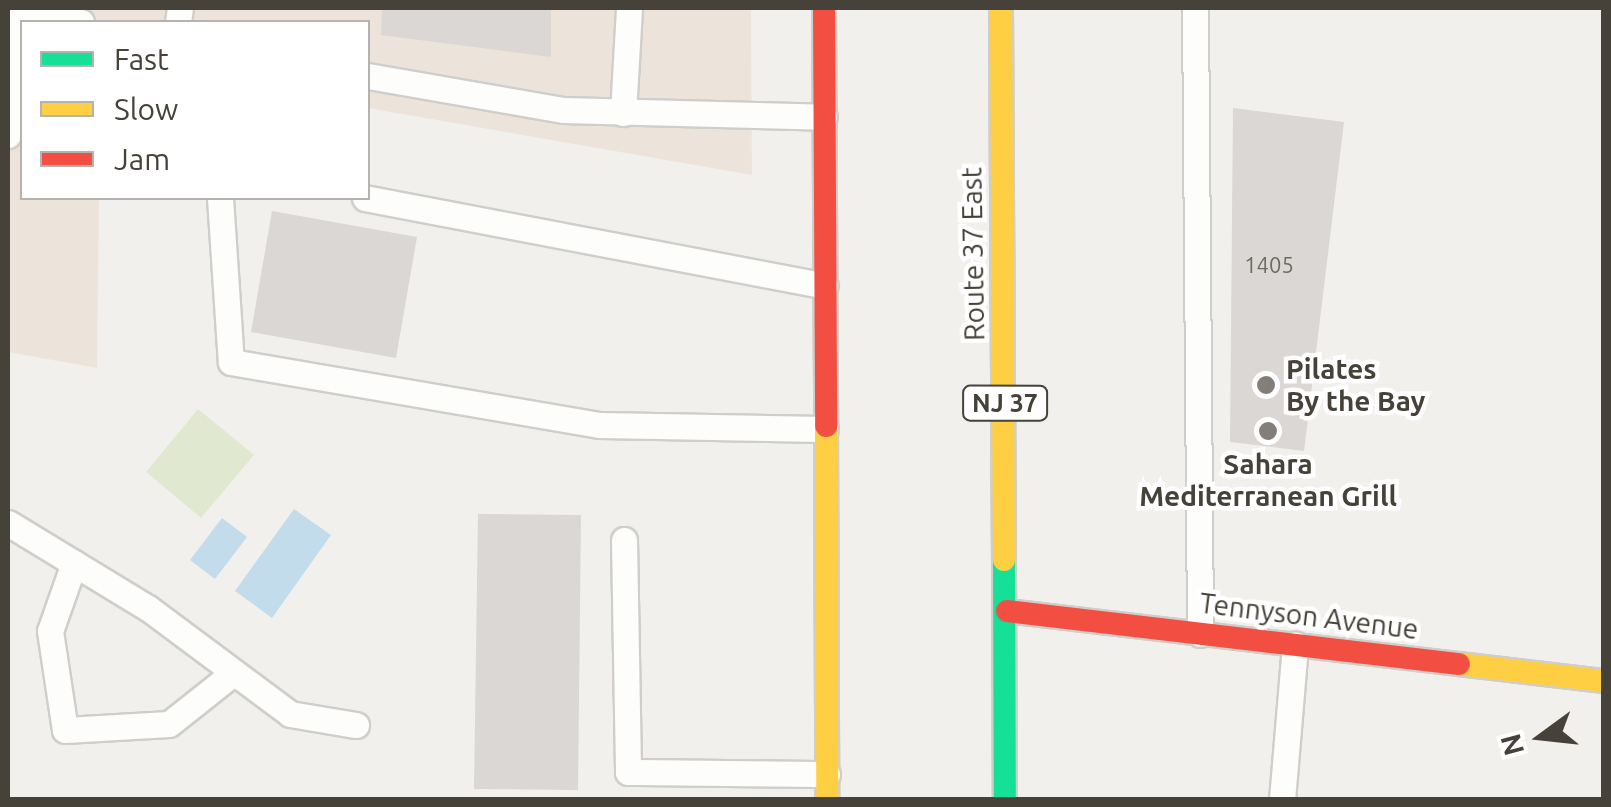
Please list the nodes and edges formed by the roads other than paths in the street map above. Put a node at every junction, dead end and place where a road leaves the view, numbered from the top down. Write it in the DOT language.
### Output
graph roads {
  1 [pos="629,8"];
  2 [pos="824,8"];
  3 [pos="1001,8"];
  4 [pos="1194,8"];
  5 [pos="20,9"];
  6 [pos="72,20"];
  7 [pos="370,76"];
  8 [pos="623,113"];
  9 [pos="824,117"];
  10 [pos="8,135"];
  11 [pos="370,199"];
  12 [pos="220,200"];
  13 [pos="825,286"];
  14 [pos="825,429"];
  15 [pos="8,523"];
  16 [pos="624,540"];
  17 [pos="74,563"];
  18 [pos="1006,611"];
  19 [pos="1200,634"];
  20 [pos="1295,645"];
  21 [pos="232,674"];
  22 [pos="1604,681"];
  23 [pos="356,725"];
  24 [pos="827,787"];
  25 [pos="1005,800"];
  26 [pos="1282,800"];
  1 -- 8 [label="lane"];
  2 -- 9 [label="main road"];
  3 -- 18 [label="main road, Route 37 East / NJ 37"];
  4 -- 19 [label="lane"];
  5 -- 6 [label="lane"];
  5 -- 10 [label="lane"];
  7 -- 8 [label="lane"];
  8 -- 9 [label="lane"];
  9 -- 13 [label="main road"];
  11 -- 13 [label="lane"];
  12 -- 14 [label="lane"];
  13 -- 14 [label="main road"];
  14 -- 24 [label="main road"];
  15 -- 17 [label="lane"];
  16 -- 24 [label="lane"];
  17 -- 21 [label="lane"];
  17 -- 21 [label="lane"];
  18 -- 19 [label="main road, Tennyson Avenue"];
  18 -- 25 [label="main road, Route 37 East / NJ 37"];
  19 -- 20 [label="main road, Tennyson Avenue"];
  20 -- 22 [label="main road, Tennyson Avenue"];
  20 -- 26 [label="lane"];
  21 -- 23 [label="lane"];
}
